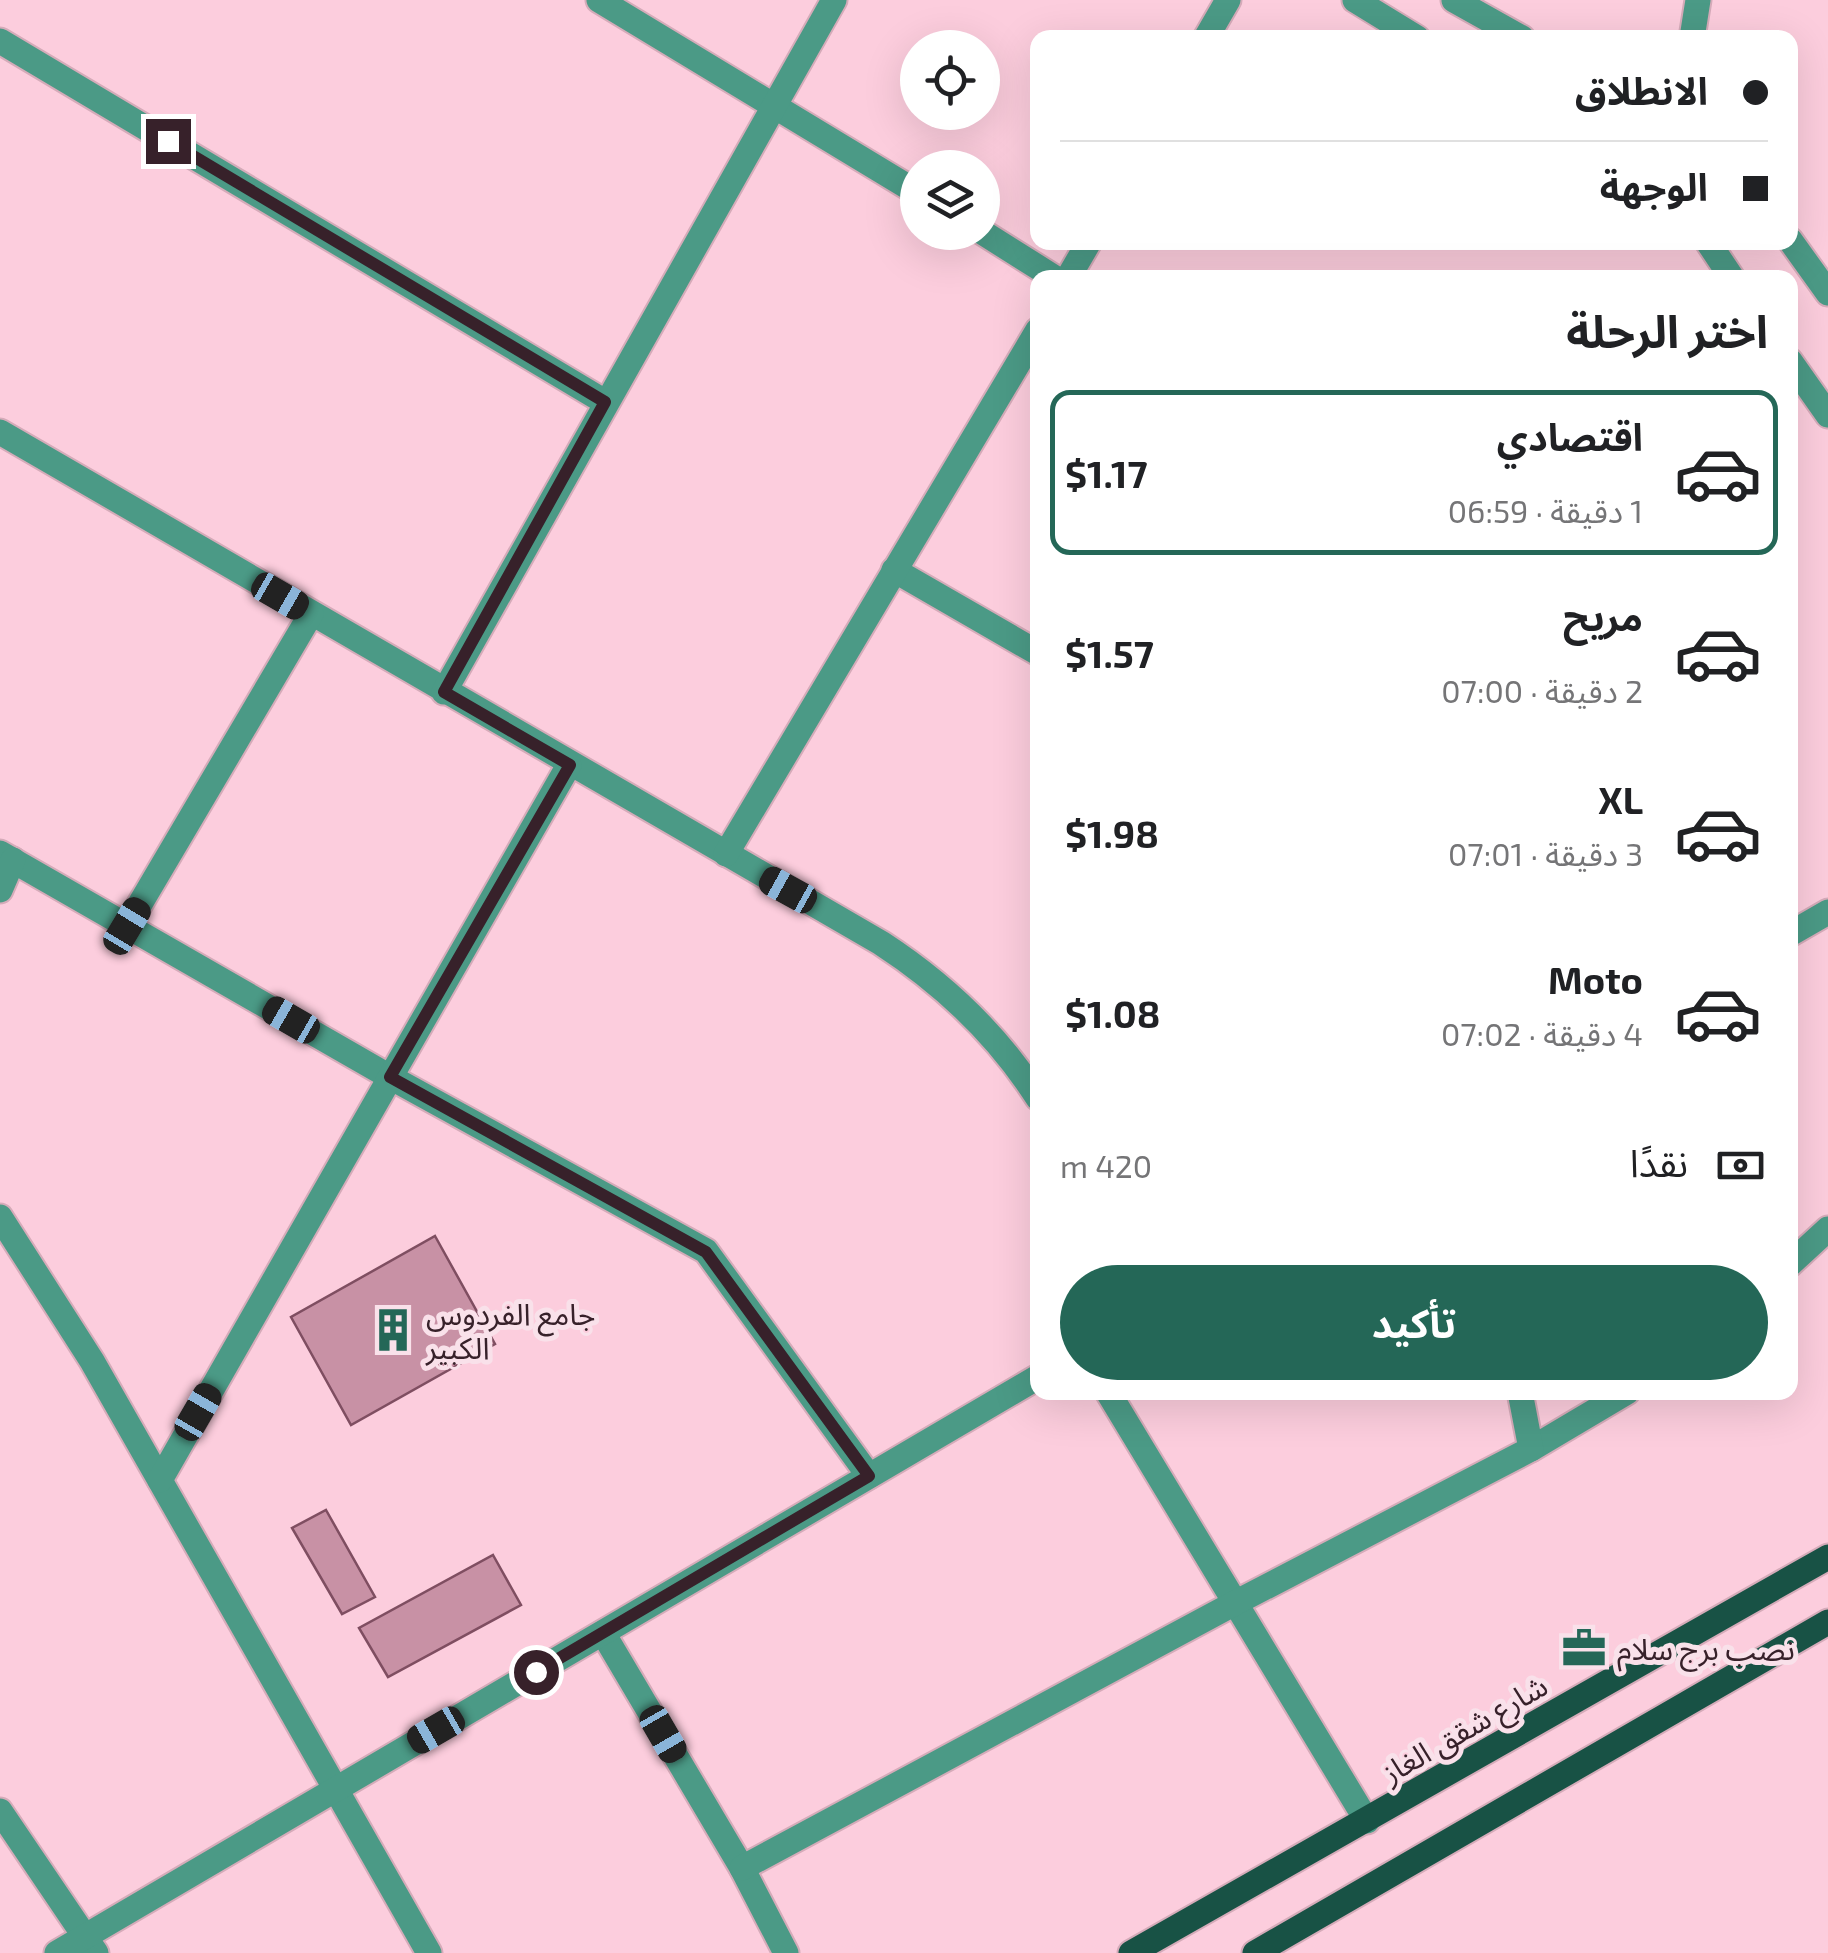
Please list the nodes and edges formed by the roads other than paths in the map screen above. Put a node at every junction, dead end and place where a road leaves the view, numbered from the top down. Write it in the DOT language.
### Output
graph roads {
  1 [pos="599,0"];
  2 [pos="834,0"];
  3 [pos="1228,0"];
  4 [pos="1355,0"];
  5 [pos="1454,0"];
  6 [pos="1698,0"];
  7 [pos="1211,30"];
  8 [pos="1404,30"];
  9 [pos="1508,30"];
  10 [pos="1693,30"];
  11 [pos="0,40"];
  12 [pos="772,104"];
  13 [pos="900,182"];
  14 [pos="1000,243"];
  15 [pos="1797,250"];
  16 [pos="1042,270"];
  17 [pos="1828,293"];
  18 [pos="1030,343"];
  19 [pos="1798,372"];
  20 [pos="605,402"];
  21 [pos="1828,415"];
  22 [pos="0,432"];
  23 [pos="894,570"];
  24 [pos="311,614"];
  25 [pos="1030,648"];
  26 [pos="444,692"];
  27 [pos="570,765"];
  28 [pos="726,854"];
  29 [pos="7,857"];
  30 [pos="0,890"];
  31 [pos="1828,912"];
  32 [pos="127,926"];
  33 [pos="1798,929"];
  34 [pos="390,1077"];
  35 [pos="1030,1088"];
  36 [pos="0,1218"];
  37 [pos="1828,1229"];
  38 [pos="1798,1257"];
  39 [pos="1030,1382"];
  40 [pos="1113,1400"];
  41 [pos="1522,1400"];
  42 [pos="1614,1400"];
  43 [pos="1531,1450"];
  44 [pos="869,1476"];
  45 [pos="160,1480"];
  46 [pos="1828,1557"];
  47 [pos="1236,1603"];
  48 [pos="1828,1622"];
  49 [pos="603,1633"];
  50 [pos="336,1789"];
  51 [pos="0,1811"];
  52 [pos="1366,1820"];
  53 [pos="742,1868"];
  54 [pos="91,1945"];
  55 [pos="57,1953"];
  56 [pos="429,1953"];
  57 [pos="786,1953"];
  58 [pos="1131,1953"];
  59 [pos="1255,1953"];
  1 -- 12 [label="street"];
  2 -- 12 [label="street"];
  3 -- 7 [label="street"];
  4 -- 8 [label="street"];
  5 -- 9 [label="street"];
  6 -- 10 [label="street"];
  11 -- 20 [label="street"];
  12 -- 13 [label="street"];
  12 -- 20 [label="street"];
  14 -- 16 [label="street"];
  15 -- 17 [label="street"];
  18 -- 23 [label="street"];
  19 -- 21 [label="street"];
  20 -- 26 [label="street"];
  22 -- 24 [label="street"];
  23 -- 25 [label="street"];
  23 -- 28 [label="street"];
  24 -- 26 [label="street"];
  24 -- 32 [label="street"];
  26 -- 27 [label="street"];
  27 -- 28 [label="street"];
  27 -- 34 [label="street"];
  28 -- 35 [label="street"];
  29 -- 30 [label="street"];
  29 -- 32 [label="street"];
  31 -- 33 [label="street"];
  32 -- 34 [label="street"];
  34 -- 44 [label="street"];
  34 -- 45 [label="street"];
  36 -- 45 [label="street"];
  37 -- 38 [label="street"];
  39 -- 44 [label="street"];
  40 -- 47 [label="street"];
  41 -- 43 [label="street"];
  42 -- 43 [label="street"];
  43 -- 47 [label="street"];
  44 -- 49 [label="street"];
  45 -- 50 [label="street"];
  46 -- 52 [label="main road, شارع شقق الغاز"];
  47 -- 52 [label="street"];
  47 -- 53 [label="street"];
  48 -- 59 [label="main road"];
  49 -- 50 [label="street"];
  49 -- 53 [label="street"];
  50 -- 54 [label="street"];
  50 -- 56 [label="street"];
  51 -- 54 [label="street"];
  52 -- 58 [label="main road, شارع شقق الغاز"];
  53 -- 57 [label="street"];
  54 -- 55 [label="street"];
}
